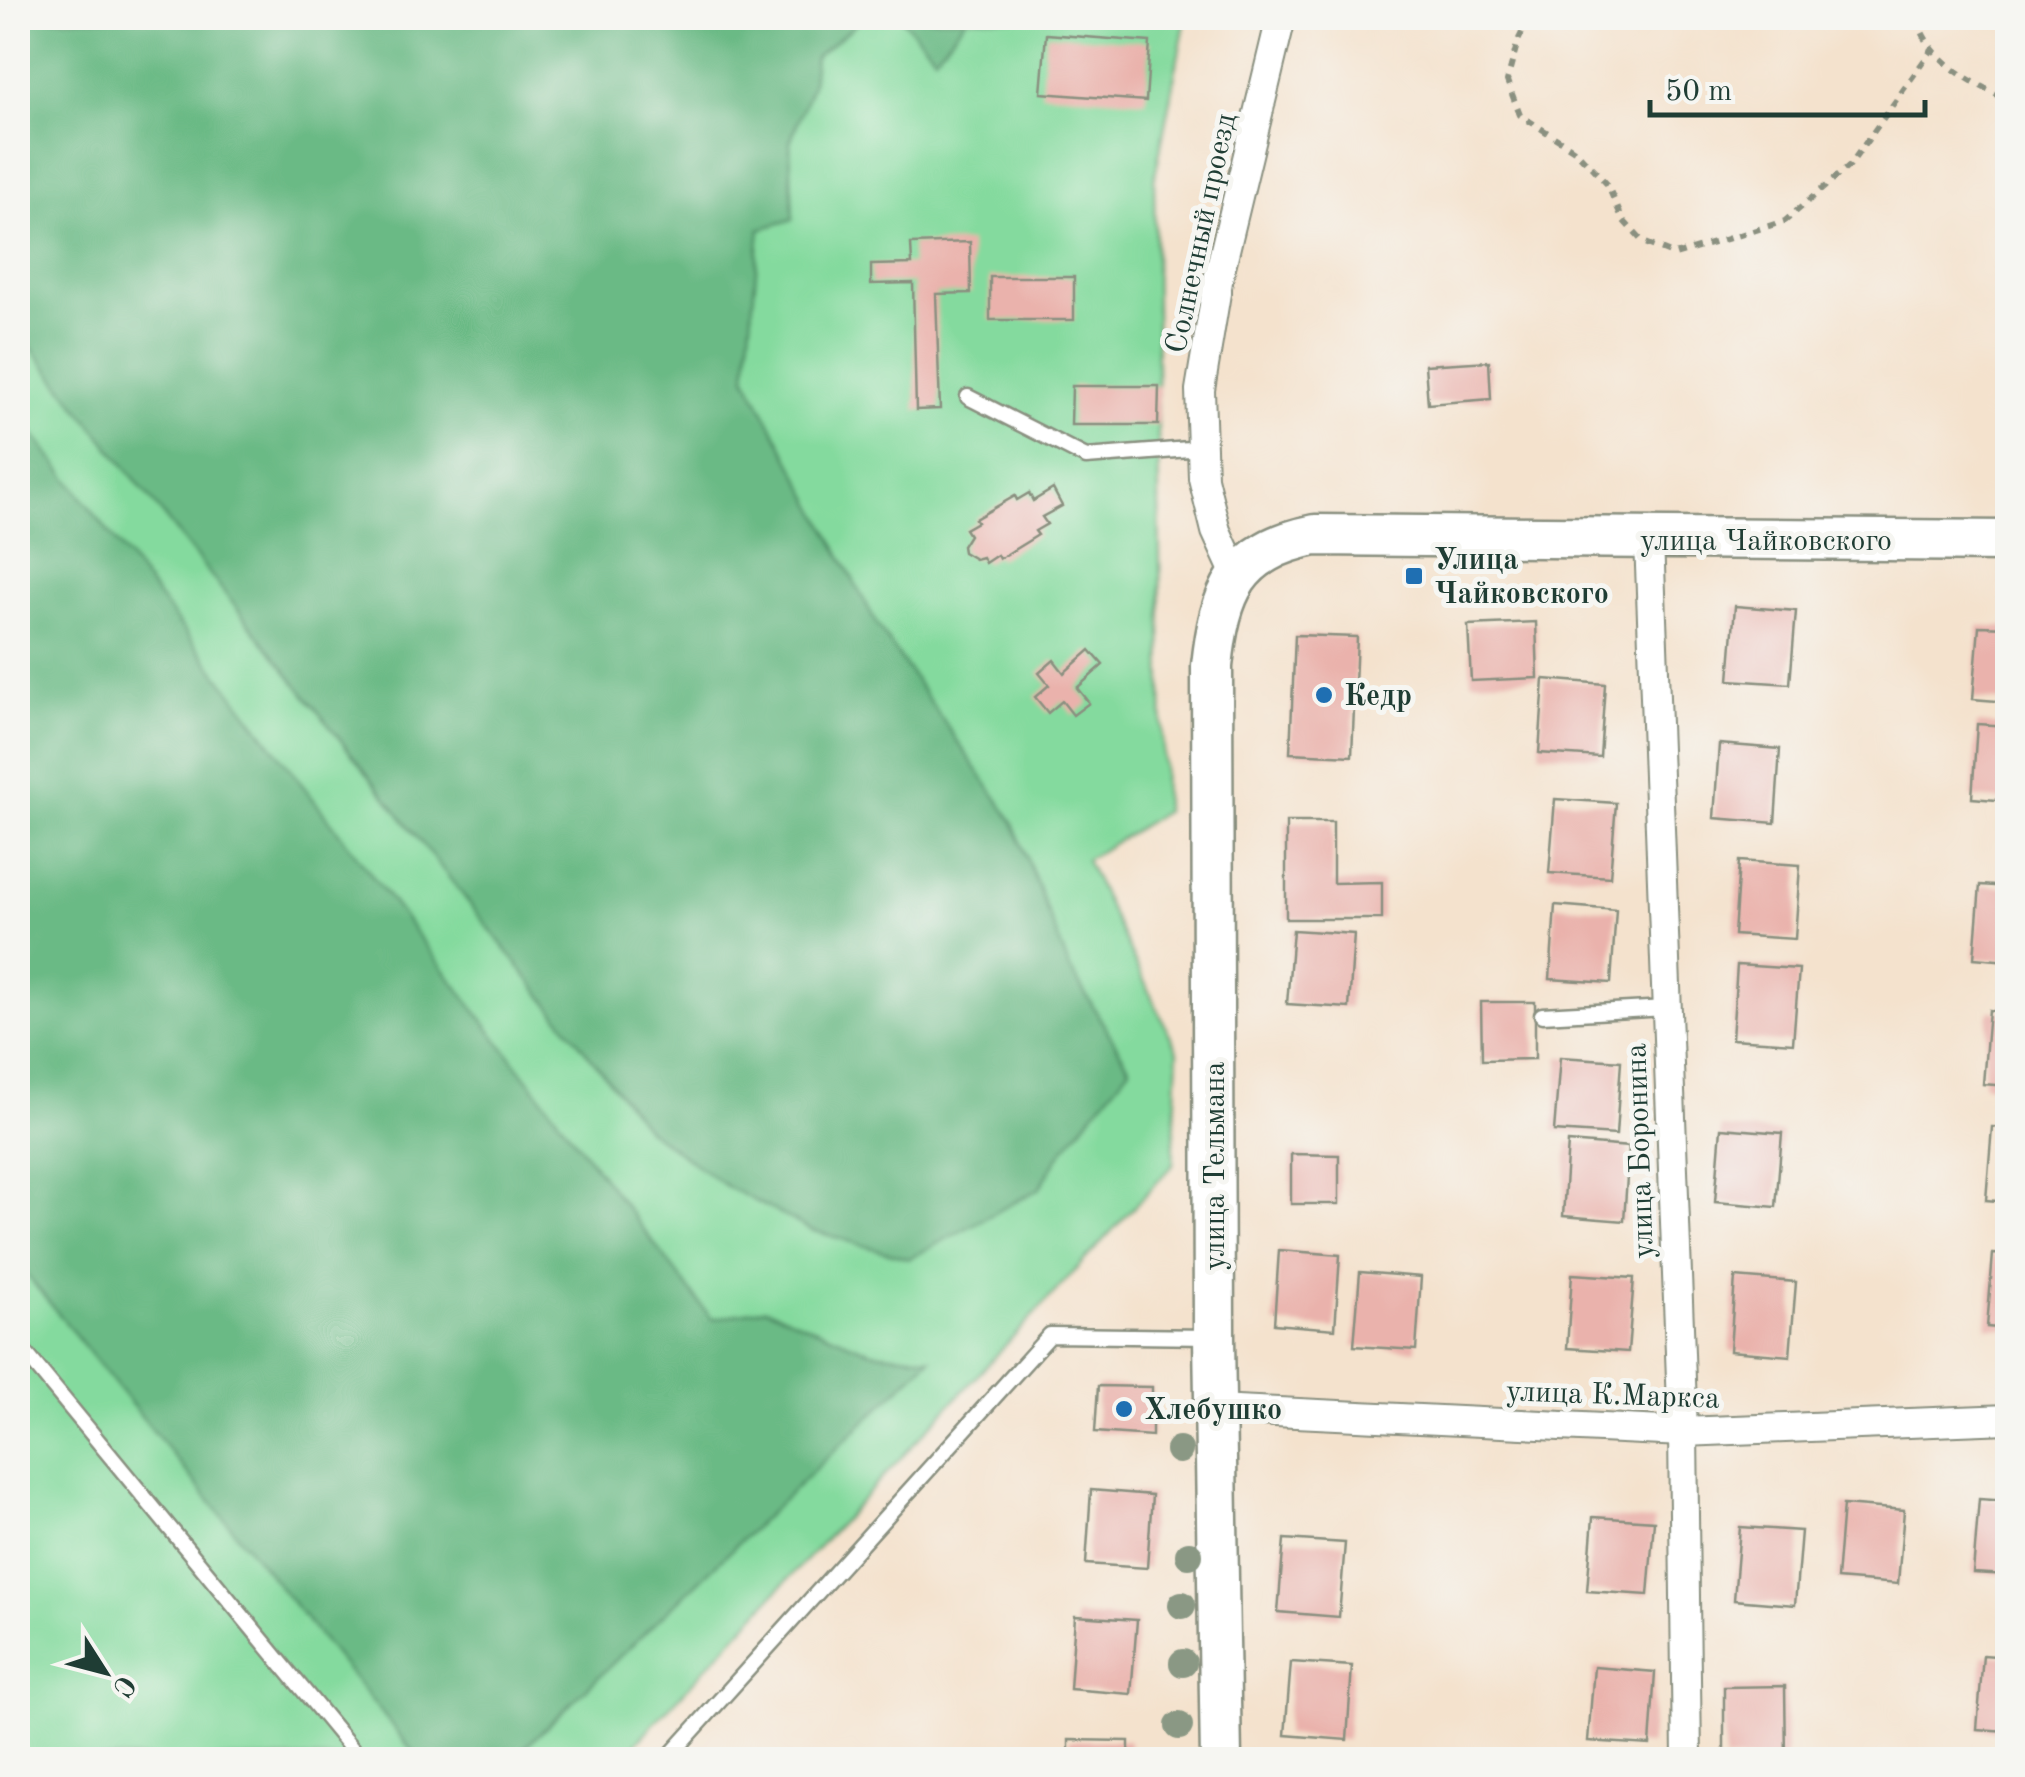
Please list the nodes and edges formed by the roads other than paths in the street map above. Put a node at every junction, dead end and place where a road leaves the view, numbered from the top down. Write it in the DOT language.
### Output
graph roads {
  1 [pos="1282,18"];
  2 [pos="968,396"];
  3 [pos="1202,448"];
  4 [pos="1649,540"];
  5 [pos="2008,540"];
  6 [pos="1238,577"];
  7 [pos="1666,1008"];
  8 [pos="1542,1015"];
  9 [pos="1214,1338"];
  10 [pos="18,1344"];
  11 [pos="1216,1410"];
  12 [pos="2008,1419"];
  13 [pos="1683,1432"];
  14 [pos="361,1760"];
  15 [pos="666,1760"];
  16 [pos="1221,1760"];
  17 [pos="1686,1760"];
  1 -- 3 [label="street, Солнечный проезд"];
  2 -- 3 [label="lane"];
  3 -- 6 [label="street, Солнечный проезд"];
  4 -- 5 [label="street, улица Чайковского"];
  4 -- 6 [label="street, улица Чайковского"];
  4 -- 7 [label="street, улица Боронина"];
  6 -- 9 [label="street, улица Тельмана"];
  7 -- 8 [label="lane"];
  7 -- 13 [label="street, улица Боронина"];
  9 -- 11 [label="street, улица Тельмана"];
  9 -- 15 [label="lane"];
  10 -- 14 [label="lane"];
  11 -- 13 [label="street, улица К.Маркса"];
  11 -- 16 [label="street, улица Тельмана"];
  12 -- 13 [label="street, улица К.Маркса"];
  13 -- 17 [label="street, улица Боронина"];
}
